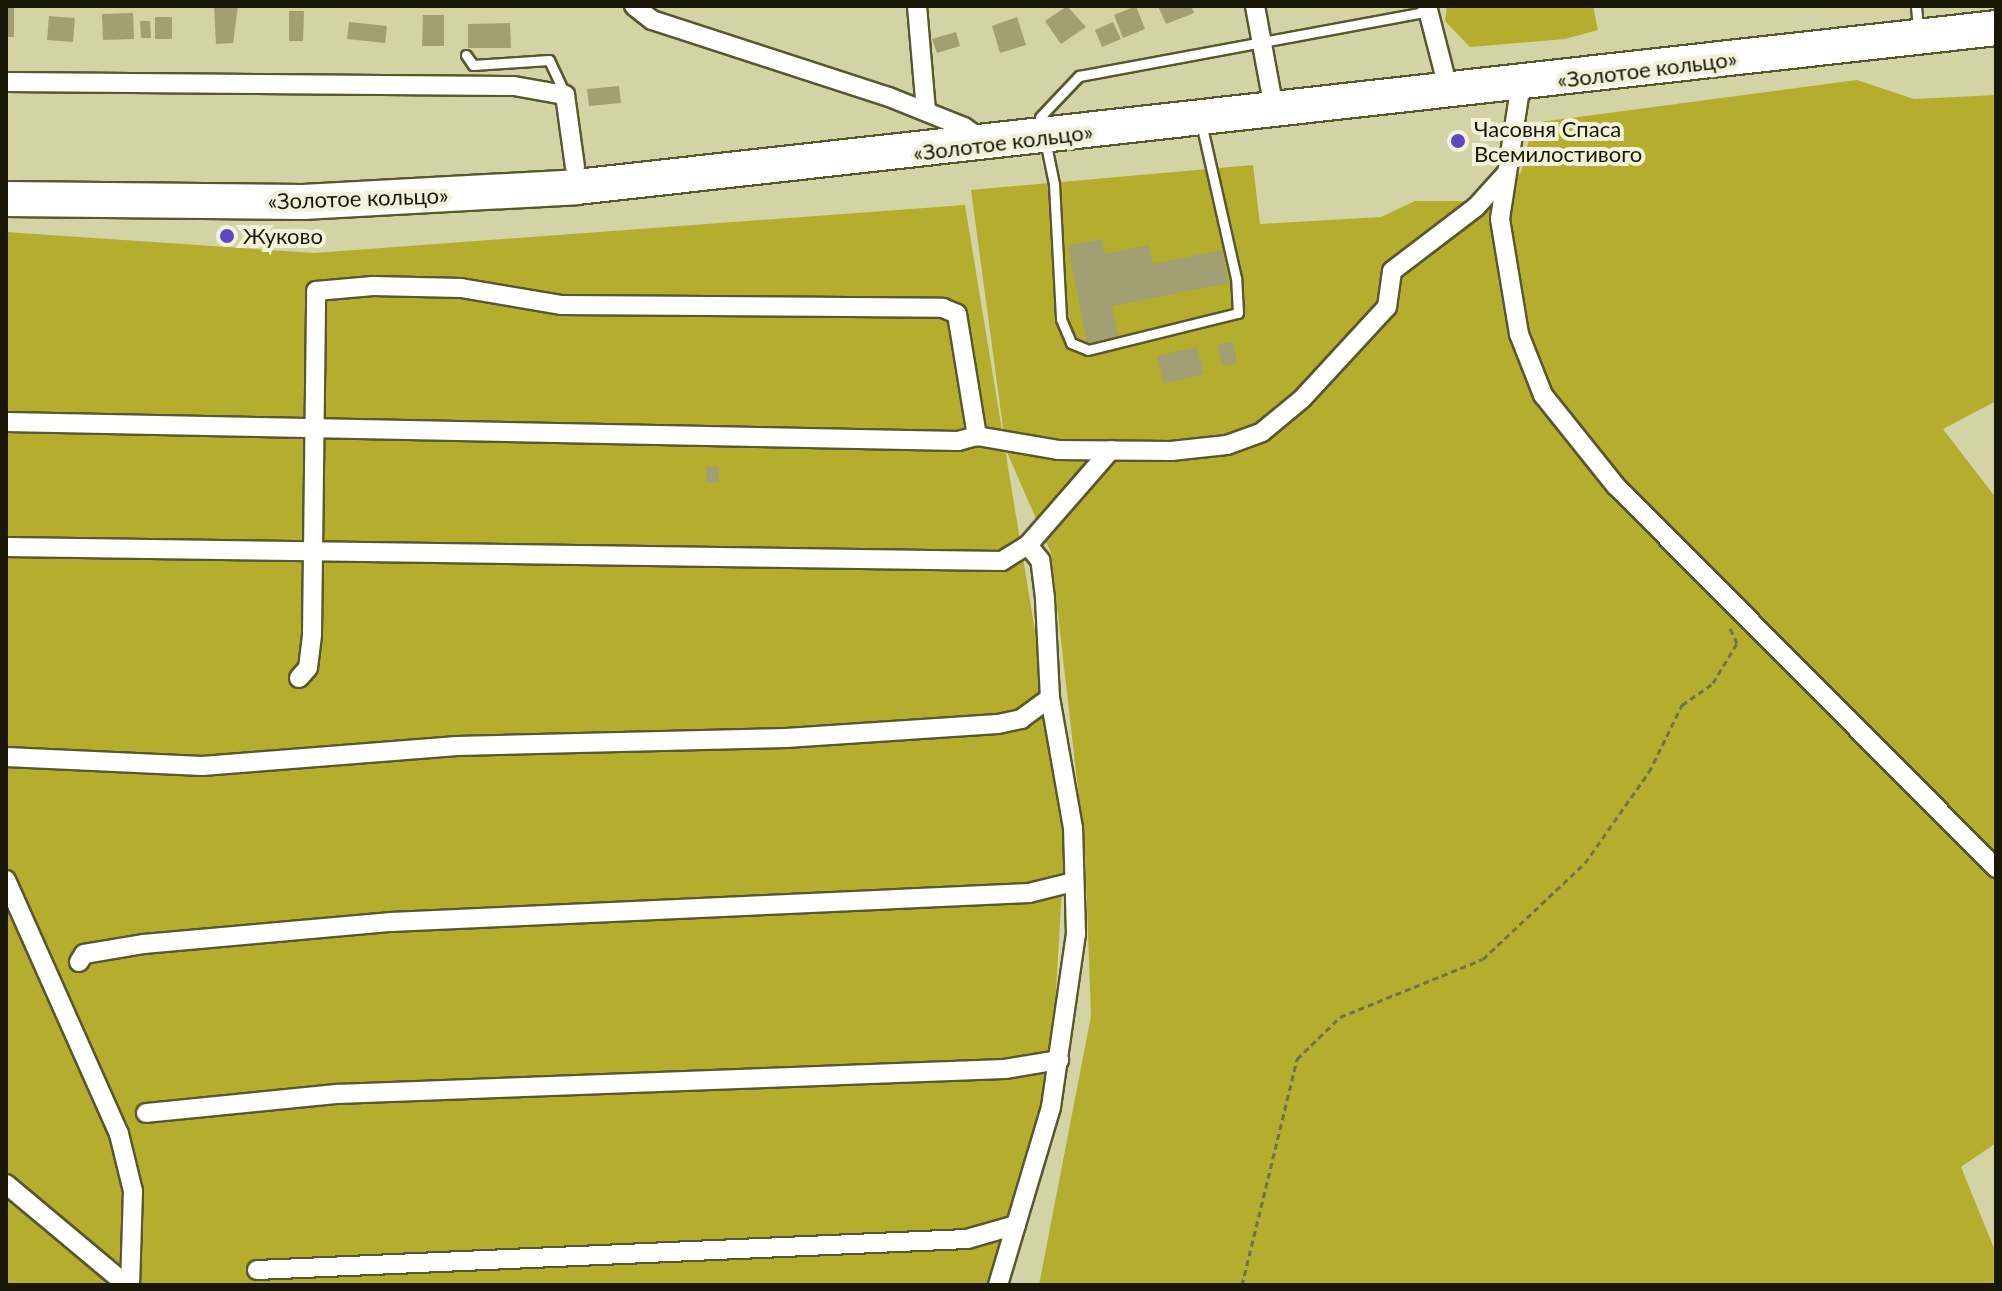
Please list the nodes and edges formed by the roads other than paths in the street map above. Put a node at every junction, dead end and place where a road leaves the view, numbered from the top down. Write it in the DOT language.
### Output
graph roads {
  1 [pos="634,6"];
  2 [pos="917,6"];
  3 [pos="1255,6"];
  4 [pos="1428,9"];
  5 [pos="1996,9"];
  6 [pos="1916,12"];
  7 [pos="1996,28"];
  8 [pos="1262,41"];
  9 [pos="466,55"];
  10 [pos="1444,72"];
  11 [pos="6,82"];
  12 [pos="1521,83"];
  13 [pos="1271,92"];
  14 [pos="565,95"];
  15 [pos="926,112"];
  16 [pos="1201,119"];
  17 [pos="1042,127"];
  18 [pos="975,135"];
  19 [pos="575,167"];
  20 [pos="1505,175"];
  21 [pos="6,178"];
  22 [pos="6,199"];
  23 [pos="6,422"];
  24 [pos="315,426"];
  25 [pos="977,436"];
  26 [pos="1111,450"];
  27 [pos="1028,545"];
  28 [pos="6,547"];
  29 [pos="312,549"];
  30 [pos="299,678"];
  31 [pos="1050,698"];
  32 [pos="6,757"];
  33 [pos="1996,868"];
  34 [pos="6,880"];
  35 [pos="1073,882"];
  36 [pos="79,962"];
  37 [pos="1059,1060"];
  38 [pos="146,1113"];
  39 [pos="6,1184"];
  40 [pos="1016,1225"];
  41 [pos="257,1270"];
  42 [pos="129,1285"];
  43 [pos="998,1285"];
  1 -- 15 [label="street"];
  2 -- 15 [label="street"];
  3 -- 8 [label="street"];
  4 -- 8 [label="lane"];
  4 -- 10 [label="street"];
  5 -- 6 [label="highway, «Золотое кольцо»"];
  6 -- 10 [label="highway, «Золотое кольцо»"];
  7 -- 12 [label="highway, «Золотое кольцо»"];
  8 -- 13 [label="street"];
  8 -- 17 [label="lane"];
  9 -- 14 [label="lane"];
  10 -- 13 [label="highway, «Золотое кольцо»"];
  11 -- 14 [label="street"];
  12 -- 16 [label="highway, «Золотое кольцо»"];
  12 -- 20 [label="street"];
  13 -- 17 [label="highway, «Золотое кольцо»"];
  14 -- 19 [label="street"];
  15 -- 18 [label="street"];
  16 -- 17 [label="highway, «Золотое кольцо»"];
  16 -- 17 [label="lane"];
  17 -- 18 [label="highway, «Золотое кольцо»"];
  18 -- 19 [label="highway, «Золотое кольцо»"];
  18 -- 22 [label="highway, «Золотое кольцо»"];
  19 -- 21 [label="highway, «Золотое кольцо»"];
  20 -- 26 [label="street"];
  20 -- 33 [label="street"];
  23 -- 24 [label="street"];
  24 -- 25 [label="street"];
  24 -- 25 [label="street"];
  24 -- 29 [label="street"];
  25 -- 26 [label="street"];
  26 -- 27 [label="street"];
  27 -- 29 [label="street"];
  27 -- 31 [label="street"];
  28 -- 29 [label="street"];
  29 -- 30 [label="street"];
  31 -- 32 [label="street"];
  31 -- 35 [label="street"];
  34 -- 42 [label="street"];
  35 -- 36 [label="street"];
  35 -- 37 [label="street"];
  37 -- 38 [label="street"];
  37 -- 40 [label="street"];
  39 -- 42 [label="street"];
  40 -- 41 [label="street"];
  40 -- 43 [label="street"];
}
